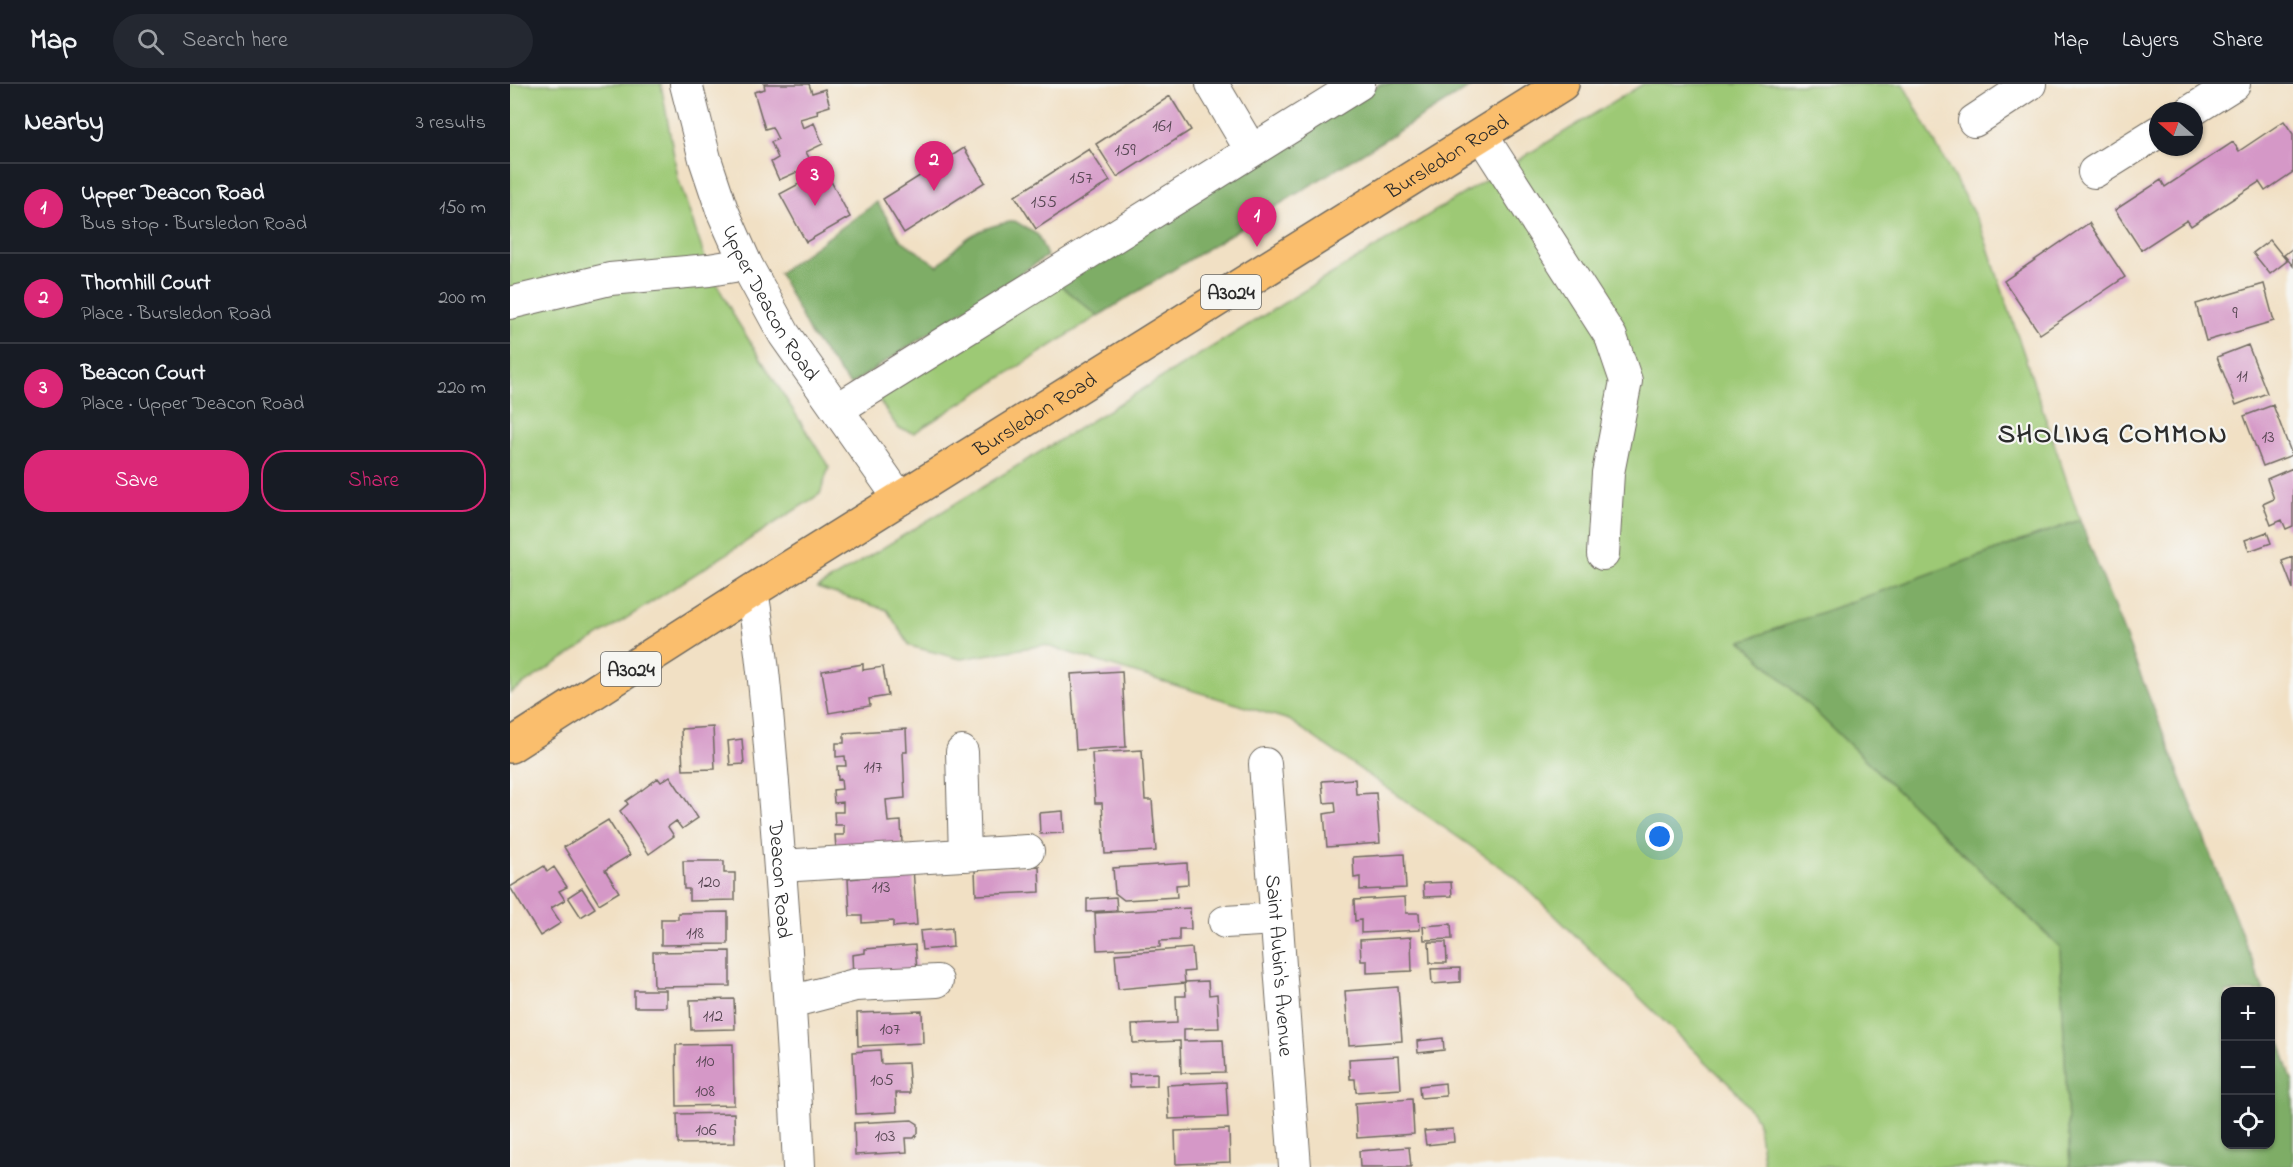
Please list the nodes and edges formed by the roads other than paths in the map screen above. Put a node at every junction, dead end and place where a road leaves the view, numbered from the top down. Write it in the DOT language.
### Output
graph roads {
  1 [pos="686,84"];
  2 [pos="1212,84"];
  3 [pos="1359,84"];
  4 [pos="1562,84"];
  5 [pos="2030,84"];
  6 [pos="2234,84"];
  7 [pos="2192,100"];
  8 [pos="1974,121"];
  9 [pos="1482,136"];
  10 [pos="2149,138"];
  11 [pos="1251,150"];
  12 [pos="2094,172"];
  13 [pos="746,264"];
  14 [pos="510,303"];
  15 [pos="838,409"];
  16 [pos="900,499"];
  17 [pos="1604,554"];
  18 [pos="752,591"];
  19 [pos="510,746"];
  20 [pos="962,752"];
  21 [pos="1265,764"];
  22 [pos="1028,851"];
  23 [pos="965,855"];
  24 [pos="780,867"];
  25 [pos="1276,919"];
  26 [pos="1225,922"];
  27 [pos="937,981"];
  28 [pos="790,1002"];
  29 [pos="799,1167"];
  30 [pos="1295,1167"];
  1 -- 13 [label="street, Upper Deacon Road"];
  2 -- 11 [label="street"];
  3 -- 11 [label="street"];
  4 -- 9 [label="main road, Bursledon Road / A3024"];
  5 -- 8 [label="street"];
  6 -- 7 [label="street"];
  9 -- 16 [label="main road, Bursledon Road / A3024"];
  9 -- 17 [label="street"];
  10 -- 12 [label="street"];
  11 -- 15 [label="street"];
  13 -- 14 [label="street"];
  13 -- 15 [label="street, Upper Deacon Road"];
  15 -- 16 [label="street, Upper Deacon Road"];
  16 -- 18 [label="main road, Bursledon Road / A3024"];
  18 -- 19 [label="main road, Bursledon Road / A3024"];
  18 -- 24 [label="street, Deacon Road"];
  20 -- 23 [label="street"];
  21 -- 25 [label="street, Saint Aubin's Avenue"];
  22 -- 23 [label="street"];
  23 -- 24 [label="street"];
  24 -- 28 [label="street, Deacon Road"];
  25 -- 26 [label="street"];
  25 -- 30 [label="street, Saint Aubin's Avenue"];
  27 -- 28 [label="street"];
  28 -- 29 [label="street, Deacon Road"];
}
